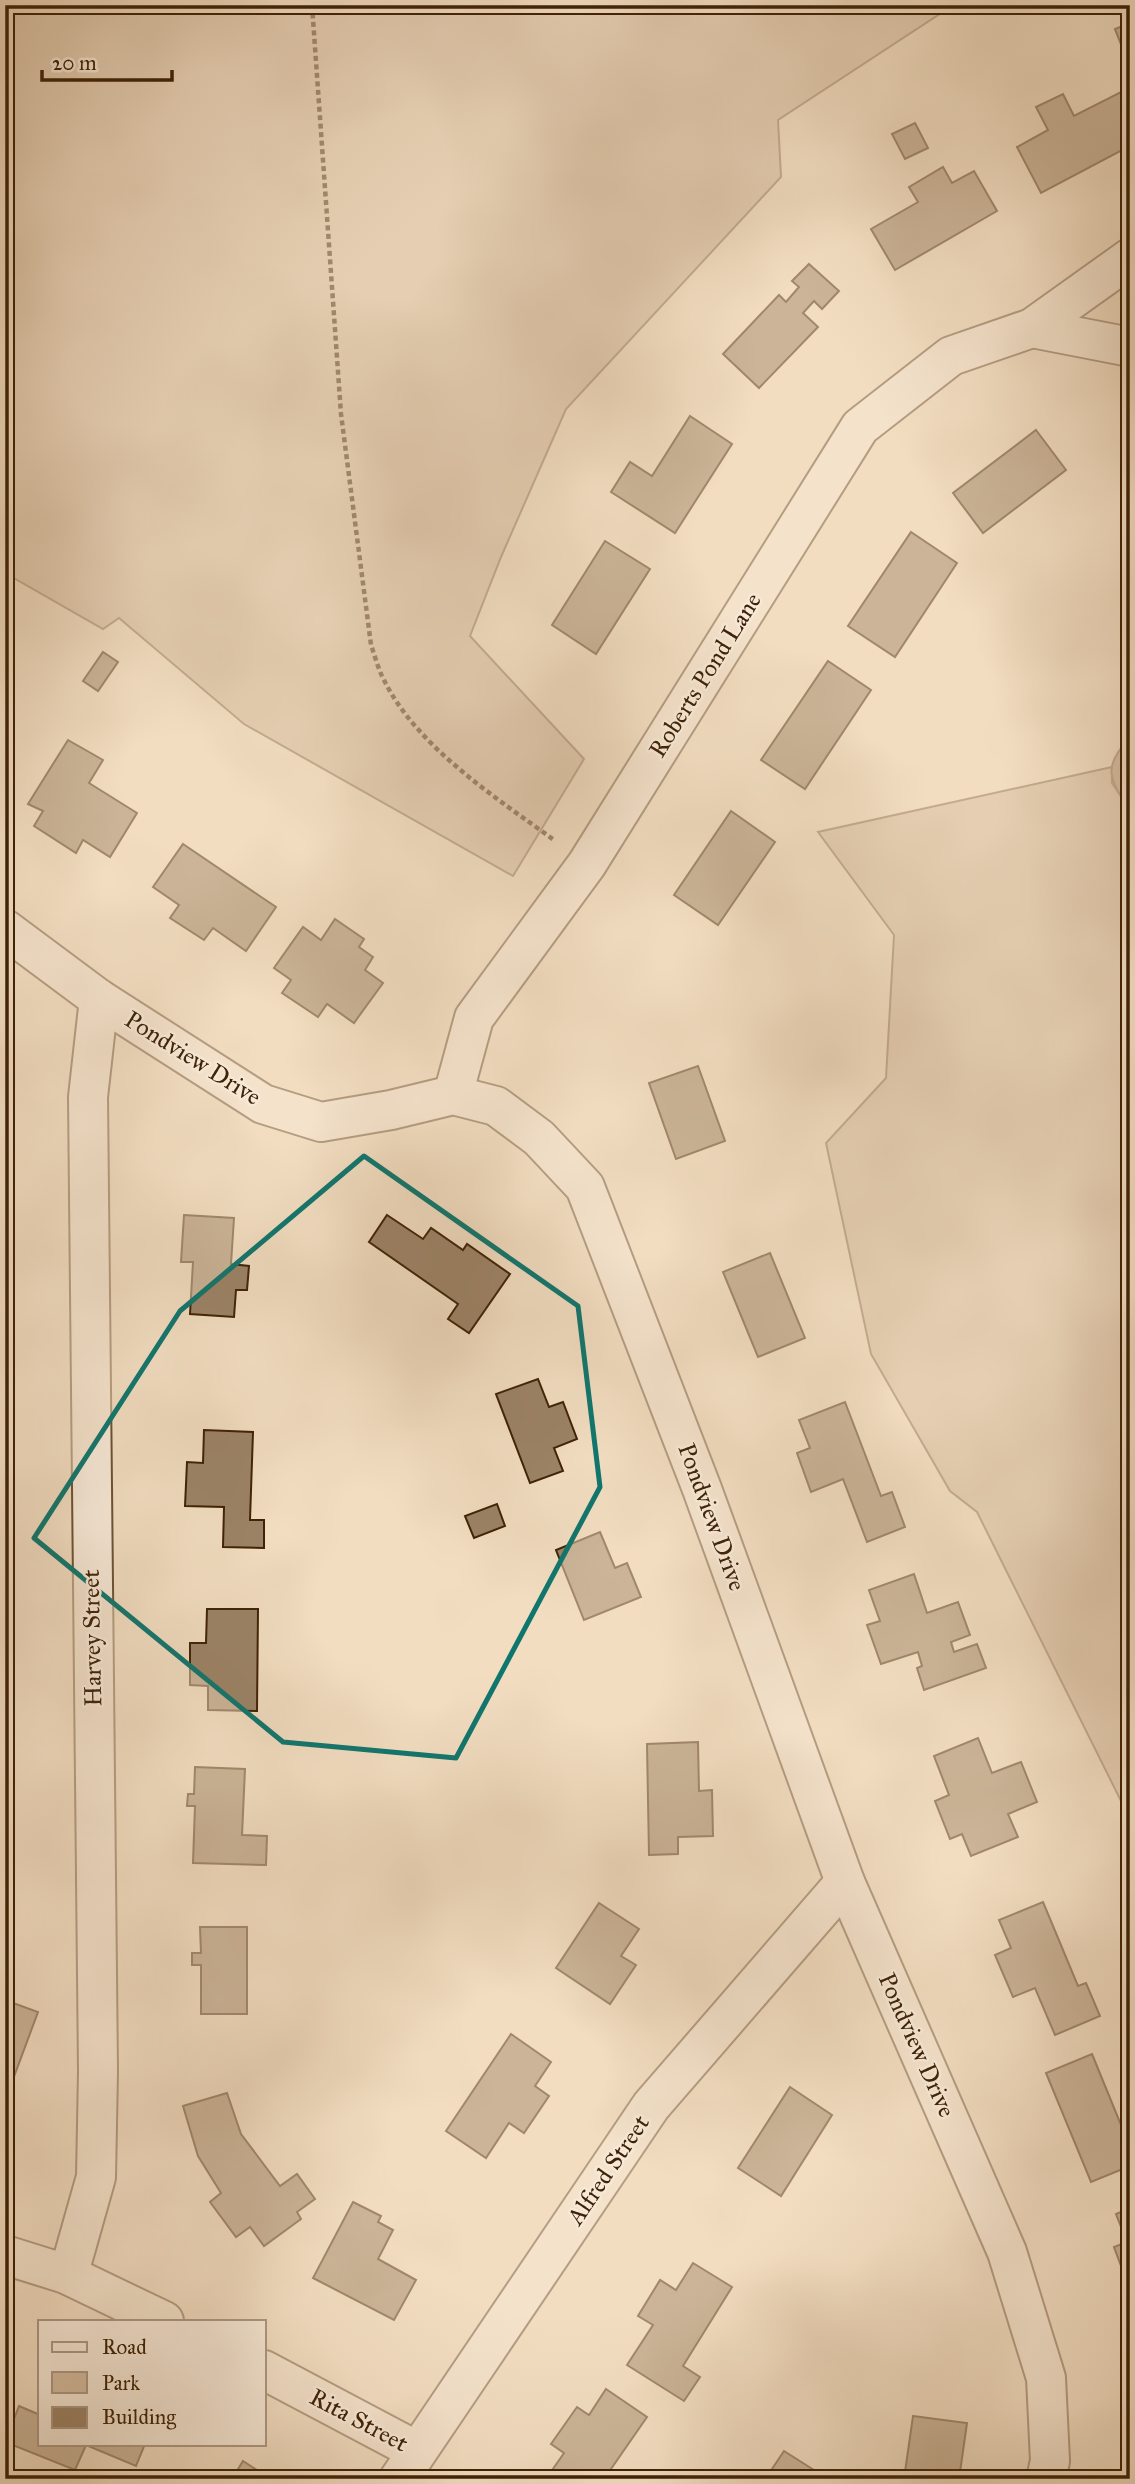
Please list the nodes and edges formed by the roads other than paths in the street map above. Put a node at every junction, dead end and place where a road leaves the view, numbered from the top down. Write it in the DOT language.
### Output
graph roads {
  1 [pos="1130,258"];
  2 [pos="1032,328"];
  3 [pos="1130,347"];
  4 [pos="5,929"];
  5 [pos="99,999"];
  6 [pos="453,1095"];
  7 [pos="845,1882"];
  8 [pos="5,2255"];
  9 [pos="66,2274"];
  10 [pos="162,2320"];
  11 [pos="266,2371"];
  12 [pos="408,2465"];
  13 [pos="1046,2479"];
  1 -- 2 [label="street, Roberts Pond Lane"];
  2 -- 3 [label="street"];
  2 -- 6 [label="street, Roberts Pond Lane"];
  4 -- 5 [label="street, Pondview Drive"];
  5 -- 6 [label="street, Pondview Drive"];
  5 -- 9 [label="street, Harvey Street"];
  6 -- 7 [label="street, Pondview Drive"];
  7 -- 12 [label="street, Alfred Street"];
  7 -- 13 [label="street, Pondview Drive"];
  8 -- 9 [label="street"];
  9 -- 10 [label="street"];
  11 -- 12 [label="street, Rita Street"];
}
